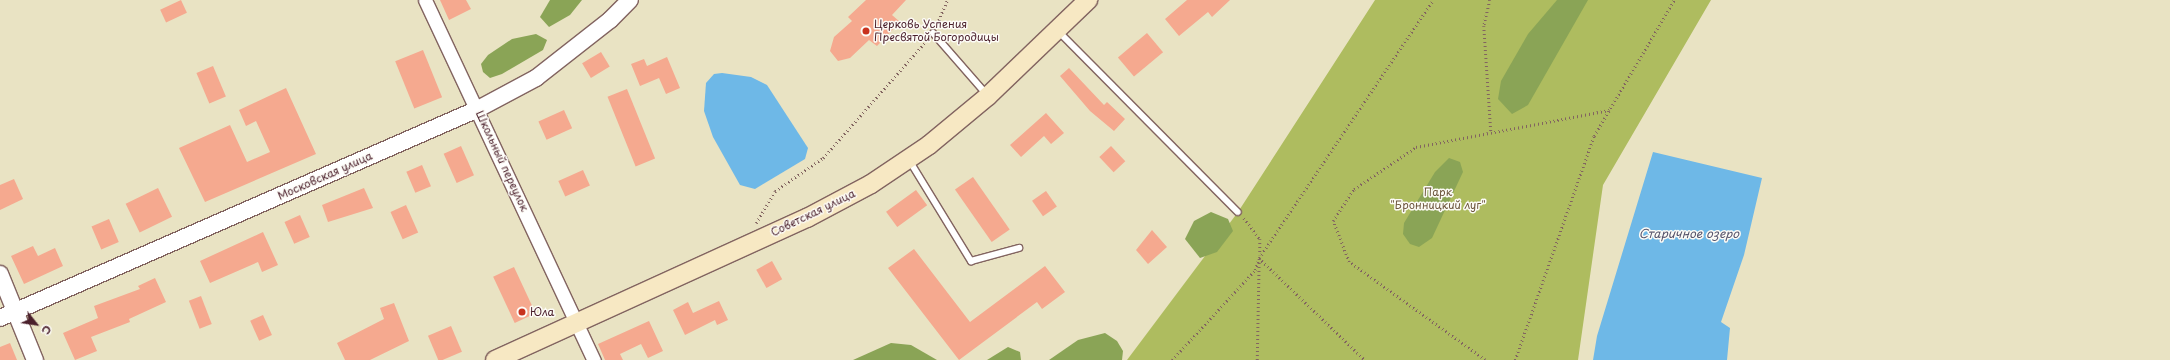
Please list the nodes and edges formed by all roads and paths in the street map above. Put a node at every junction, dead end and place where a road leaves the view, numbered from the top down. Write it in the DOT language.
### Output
graph roads {
  1 [pos="425,0"];
  2 [pos="630,0"];
  3 [pos="947,0"];
  4 [pos="1088,0"];
  5 [pos="1433,0"];
  6 [pos="1490,0"];
  7 [pos="1674,0"];
  8 [pos="1058,31"];
  9 [pos="933,33"];
  10 [pos="988,96"];
  11 [pos="478,109"];
  12 [pos="1610,110"];
  13 [pos="1491,132"];
  14 [pos="908,159"];
  15 [pos="1238,212"];
  16 [pos="753,229"];
  17 [pos="1019,248"];
  18 [pos="1259,258"];
  19 [pos="0,274"];
  20 [pos="15,312"];
  21 [pos="0,318"];
  22 [pos="577,322"];
  23 [pos="35,360"];
  24 [pos="495,360"];
  25 [pos="594,360"];
  26 [pos="1172,360"];
  27 [pos="1257,360"];
  28 [pos="1365,360"];
  29 [pos="1485,360"];
  30 [pos="1515,360"];
  1 -- 11 [label="street, Школьный переулок"];
  2 -- 11 [label="street, Московская улица"];
  3 -- 9 [label="path"];
  4 -- 8 [label="main road, Советская улица"];
  5 -- 18 [label="path"];
  6 -- 13 [label="path"];
  7 -- 12 [label="path"];
  8 -- 10 [label="main road, Советская улица"];
  8 -- 15 [label="lane"];
  9 -- 10 [label="lane"];
  9 -- 16 [label="path"];
  10 -- 14 [label="main road, Советская улица"];
  11 -- 20 [label="street, Московская улица"];
  11 -- 22 [label="street, Школьный переулок"];
  12 -- 13 [label="path"];
  12 -- 30 [label="path"];
  13 -- 29 [label="path"];
  14 -- 17 [label="lane"];
  14 -- 22 [label="main road, Советская улица"];
  15 -- 18 [label="path"];
  18 -- 26 [label="path"];
  18 -- 27 [label="path"];
  18 -- 28 [label="path"];
  19 -- 20 [label="street"];
  20 -- 21 [label="street, Московская улица"];
  20 -- 23 [label="street"];
  22 -- 24 [label="main road, Советская улица"];
  22 -- 25 [label="street, Школьный переулок"];
}
